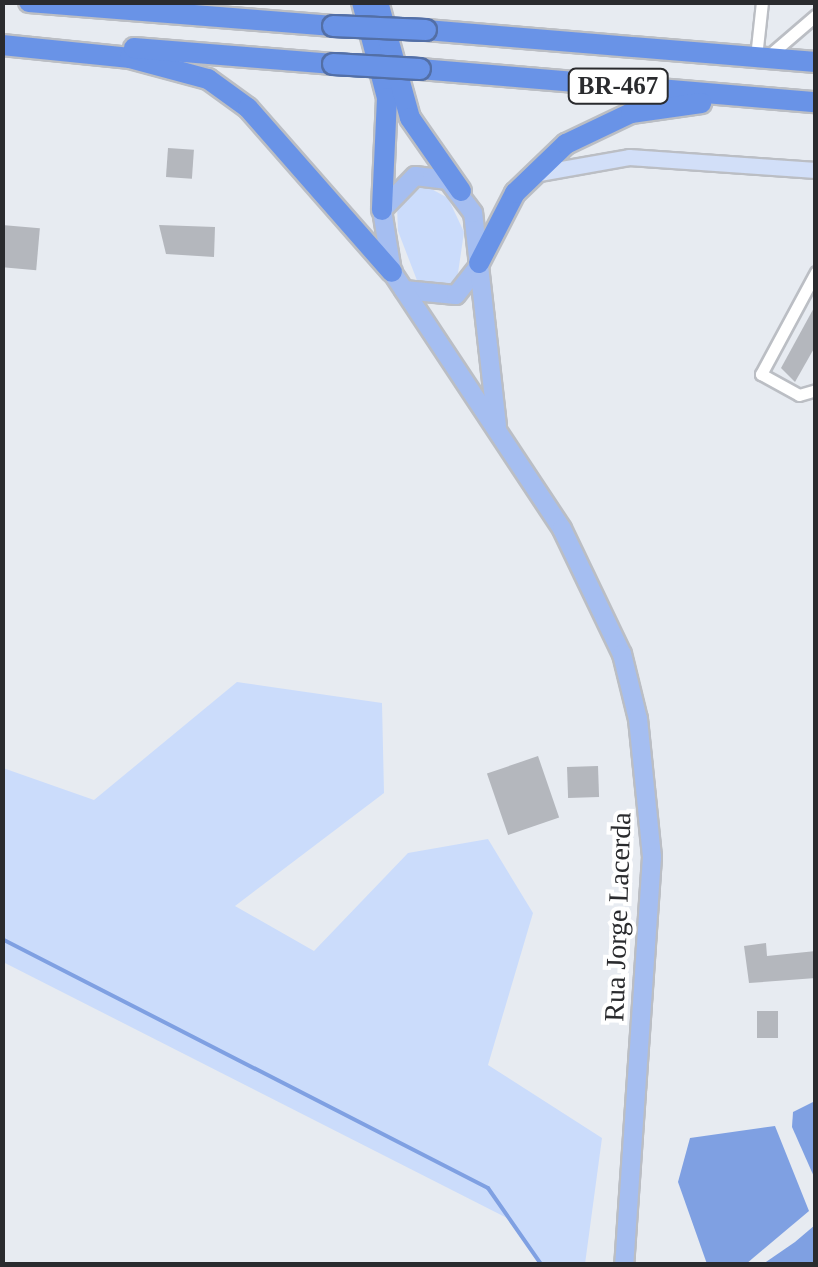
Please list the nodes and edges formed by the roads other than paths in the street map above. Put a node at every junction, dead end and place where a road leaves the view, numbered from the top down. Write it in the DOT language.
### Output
graph roads {
  1 [pos="29,2"];
  2 [pos="226,2"];
  3 [pos="362,2"];
  4 [pos="378,2"];
  5 [pos="762,2"];
  6 [pos="816,15"];
  7 [pos="333,26"];
  8 [pos="2,42"];
  9 [pos="761,58"];
  10 [pos="816,62"];
  11 [pos="788,100"];
  12 [pos="816,102"];
  13 [pos="816,170"];
  14 [pos="530,176"];
  15 [pos="461,191"];
  16 [pos="382,210"];
  17 [pos="479,263"];
  18 [pos="816,272"];
  19 [pos="397,281"];
  20 [pos="816,390"];
  21 [pos="497,426"];
  22 [pos="624,1264"];
  1 -- 7 [label="highway, BR-467"];
  2 -- 7 [label="highway"];
  3 -- 16 [label="highway"];
  4 -- 15 [label="highway"];
  5 -- 9 [label="street"];
  6 -- 9 [label="street"];
  7 -- 9 [label="highway, BR-467, bridge"];
  8 -- 11 [label="highway, BR-467, bridge"];
  8 -- 19 [label="highway"];
  9 -- 10 [label="highway, BR-467"];
  11 -- 12 [label="highway, BR-467"];
  11 -- 14 [label="highway"];
  13 -- 14 [label="main road"];
  14 -- 17 [label="highway"];
  15 -- 16 [label="main road"];
  15 -- 17 [label="main road"];
  16 -- 19 [label="main road"];
  17 -- 19 [label="main road"];
  17 -- 21 [label="main road, Rua Jorge Lacerda"];
  18 -- 20 [label="street"];
  19 -- 21 [label="main road, Rua Jorge Lacerda"];
  21 -- 22 [label="main road, Rua Jorge Lacerda"];
}
